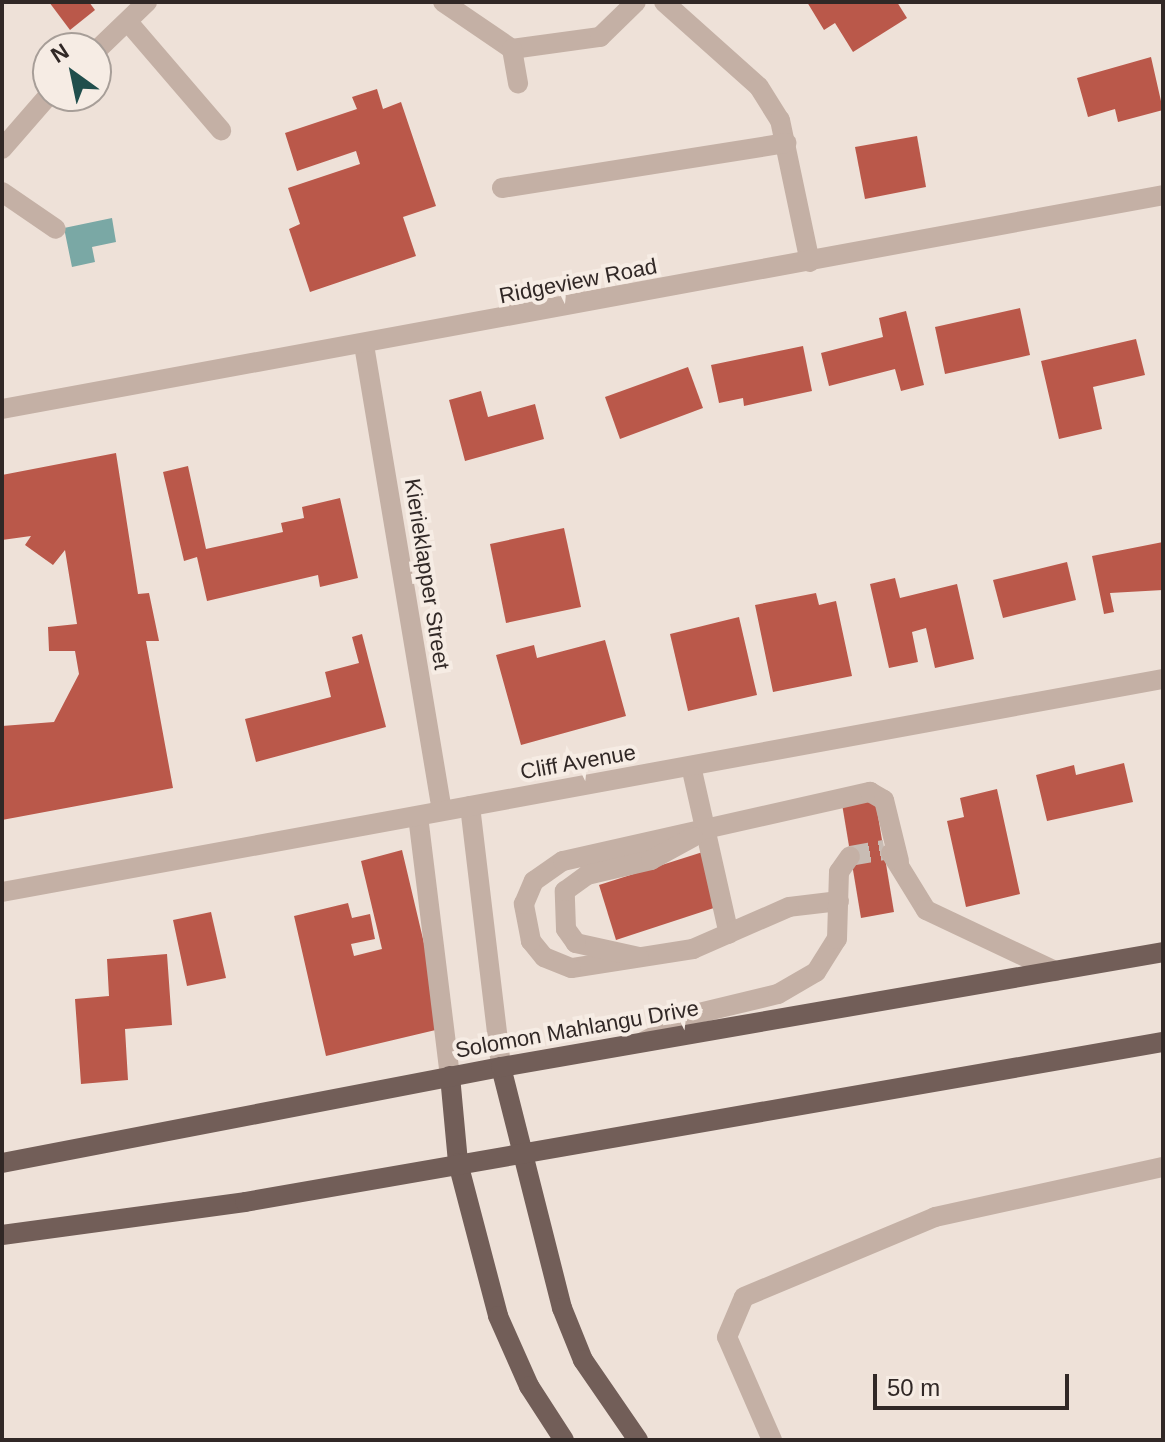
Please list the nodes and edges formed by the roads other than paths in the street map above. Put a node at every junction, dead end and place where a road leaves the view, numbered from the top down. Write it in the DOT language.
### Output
graph roads {
  1 [pos="147,2"];
  2 [pos="443,2"];
  3 [pos="636,2"];
  4 [pos="664,2"];
  5 [pos="128,22"];
  6 [pos="112,36"];
  7 [pos="512,49"];
  8 [pos="518,83"];
  9 [pos="34,112"];
  10 [pos="221,130"];
  11 [pos="786,143"];
  12 [pos="2,149"];
  13 [pos="502,188"];
  14 [pos="2,192"];
  15 [pos="1163,195"];
  16 [pos="56,229"];
  17 [pos="810,262"];
  18 [pos="364,345"];
  19 [pos="2,409"];
  20 [pos="1163,679"];
  21 [pos="691,766"];
  22 [pos="470,806"];
  23 [pos="442,811"];
  24 [pos="418,816"];
  25 [pos="704,830"];
  26 [pos="850,856"];
  27 [pos="2,892"];
  28 [pos="839,901"];
  29 [pos="729,934"];
  30 [pos="1163,952"];
  31 [pos="643,959"];
  32 [pos="1055,971"];
  33 [pos="643,1042"];
  34 [pos="1163,1042"];
  35 [pos="501,1067"];
  36 [pos="450,1076"];
  37 [pos="524,1152"];
  38 [pos="2,1163"];
  39 [pos="458,1163"];
  40 [pos="1163,1167"];
  41 [pos="2,1235"];
  42 [pos="564,1440"];
  43 [pos="638,1440"];
  44 [pos="772,1440"];
  1 -- 5 [label="street"];
  2 -- 7 [label="street"];
  3 -- 7 [label="street"];
  4 -- 11 [label="street"];
  5 -- 6 [label="street"];
  5 -- 10 [label="street"];
  7 -- 8 [label="street"];
  9 -- 12 [label="street"];
  11 -- 13 [label="street"];
  11 -- 17 [label="street"];
  14 -- 16 [label="street"];
  15 -- 17 [label="street, Ridgeview Road"];
  17 -- 18 [label="street, Ridgeview Road"];
  18 -- 19 [label="street, Ridgeview Road"];
  18 -- 23 [label="street, Kierieklapper Street"];
  20 -- 21 [label="street, Cliff Avenue"];
  21 -- 22 [label="street, Cliff Avenue"];
  21 -- 25 [label="street"];
  22 -- 23 [label="street, Cliff Avenue"];
  22 -- 35 [label="street"];
  23 -- 24 [label="street, Cliff Avenue"];
  24 -- 27 [label="street, Cliff Avenue"];
  24 -- 36 [label="street"];
  25 -- 29 [label="street"];
  25 -- 31 [label="street"];
  25 -- 31 [label="street"];
  25 -- 32 [label="street"];
  26 -- 28 [label="street"];
  28 -- 29 [label="street"];
  28 -- 33 [label="street"];
  29 -- 31 [label="street"];
  30 -- 32 [label="main road, Solomon Mahlangu Drive"];
  32 -- 33 [label="main road, Solomon Mahlangu Drive"];
  33 -- 35 [label="main road, Solomon Mahlangu Drive"];
  34 -- 37 [label="main road"];
  35 -- 36 [label="main road, Solomon Mahlangu Drive"];
  35 -- 37 [label="main road"];
  36 -- 38 [label="main road, Solomon Mahlangu Drive"];
  36 -- 39 [label="main road"];
  37 -- 39 [label="main road"];
  37 -- 43 [label="main road"];
  39 -- 41 [label="main road"];
  39 -- 42 [label="main road"];
  40 -- 44 [label="street"];
}
